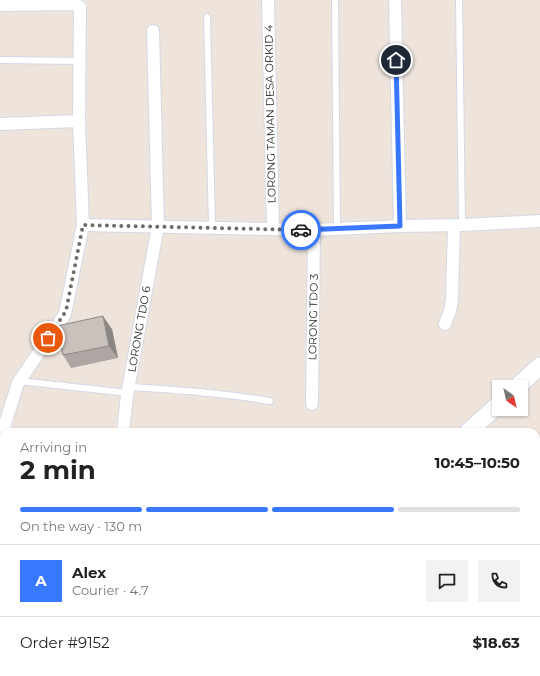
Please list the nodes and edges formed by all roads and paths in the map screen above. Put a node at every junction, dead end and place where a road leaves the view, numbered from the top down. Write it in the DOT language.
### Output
graph roads {
  1 [pos="268,0"];
  2 [pos="335,0"];
  3 [pos="395,0"];
  4 [pos="459,0"];
  5 [pos="0,5"];
  6 [pos="207,17"];
  7 [pos="153,31"];
  8 [pos="0,60"];
  9 [pos="80,60"];
  10 [pos="79,121"];
  11 [pos="0,124"];
  12 [pos="540,221"];
  13 [pos="83,225"];
  14 [pos="158,226"];
  15 [pos="400,226"];
  16 [pos="458,226"];
  17 [pos="212,227"];
  18 [pos="273,229"];
  19 [pos="337,229"];
  20 [pos="314,230"];
  21 [pos="445,324"];
  22 [pos="540,366"];
  23 [pos="525,380"];
  24 [pos="19,381"];
  25 [pos="128,390"];
  26 [pos="270,401"];
  27 [pos="312,404"];
  28 [pos="492,412"];
  29 [pos="4,428"];
  30 [pos="123,428"];
  31 [pos="477,428"];
  1 -- 18 [label="street, LORONG TAMAN DESA ORKID 4"];
  2 -- 19 [label="lane"];
  3 -- 15 [label="street"];
  4 -- 16 [label="lane"];
  5 -- 9 [label="street"];
  6 -- 17 [label="lane"];
  7 -- 14 [label="street, LORONG TDO 6"];
  8 -- 9 [label="lane"];
  9 -- 10 [label="street"];
  10 -- 11 [label="street"];
  10 -- 13 [label="street"];
  12 -- 16 [label="street"];
  13 -- 14 [label="street"];
  13 -- 24 [label="street"];
  14 -- 17 [label="street"];
  14 -- 25 [label="street, LORONG TDO 6"];
  15 -- 16 [label="street"];
  15 -- 19 [label="street"];
  16 -- 21 [label="street"];
  17 -- 18 [label="street"];
  18 -- 20 [label="street"];
  19 -- 20 [label="street"];
  20 -- 27 [label="street, LORONG TDO 3"];
  22 -- 23 [label="main road"];
  24 -- 25 [label="lane"];
  24 -- 29 [label="street"];
  25 -- 26 [label="lane"];
  25 -- 30 [label="street, LORONG TDO 6"];
  28 -- 31 [label="main road"];
}
